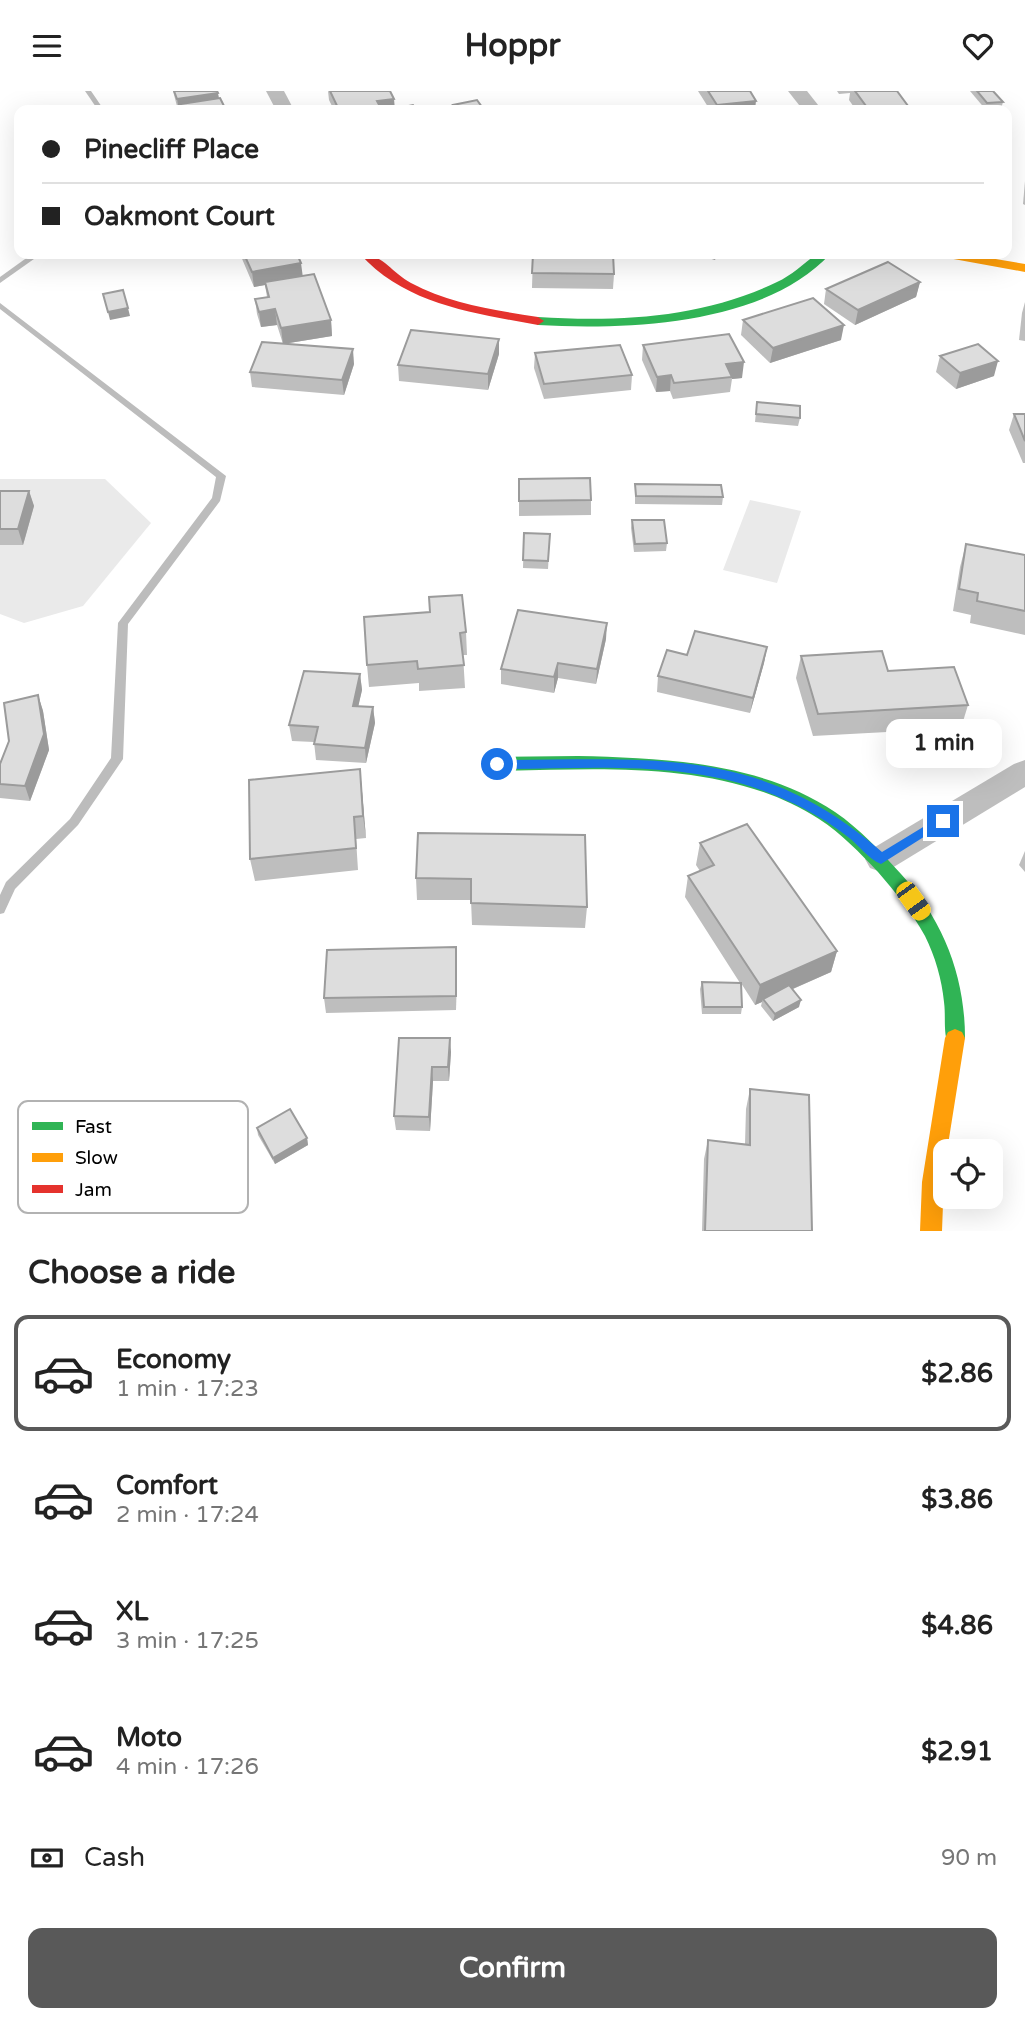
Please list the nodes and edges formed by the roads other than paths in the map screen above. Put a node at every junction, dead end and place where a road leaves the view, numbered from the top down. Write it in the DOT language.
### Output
graph roads {
  1 [pos="797,91"];
  2 [pos="809,105"];
  3 [pos="372,259"];
  4 [pos="819,259"];
  5 [pos="976,259"];
  6 [pos="1025,268"];
  7 [pos="497,764"];
  8 [pos="1025,772"];
  9 [pos="881,859"];
  10 [pos="931,1231"];
  1 -- 2 [label="street"];
  3 -- 4 [label="street"];
  5 -- 6 [label="street"];
  7 -- 9 [label="street"];
  8 -- 9 [label="street"];
  9 -- 10 [label="street"];
}
